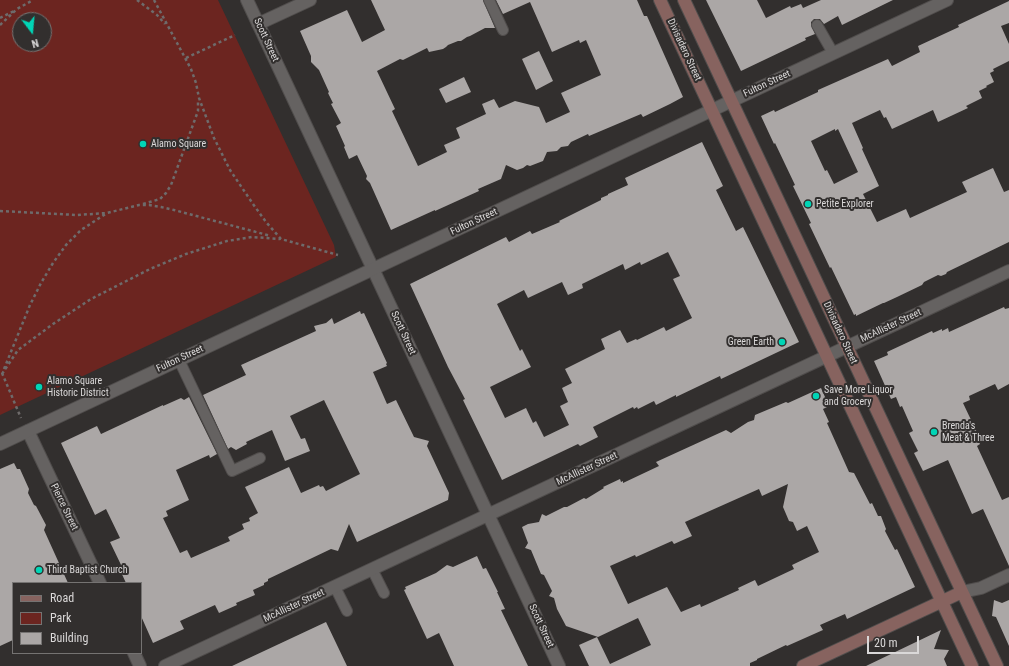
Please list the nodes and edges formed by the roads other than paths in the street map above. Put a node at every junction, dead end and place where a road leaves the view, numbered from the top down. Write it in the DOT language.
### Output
graph roads {
  1 [pos="247,0"];
  2 [pos="310,0"];
  3 [pos="489,0"];
  4 [pos="660,0"];
  5 [pos="684,0"];
  6 [pos="947,0"];
  7 [pos="258,24"];
  8 [pos="817,25"];
  9 [pos="504,30"];
  10 [pos="833,53"];
  11 [pos="732,101"];
  12 [pos="712,110"];
  13 [pos="373,269"];
  14 [pos="1009,271"];
  15 [pos="847,347"];
  16 [pos="827,356"];
  17 [pos="179,360"];
  18 [pos="28,431"];
  19 [pos="0,444"];
  20 [pos="260,458"];
  21 [pos="488,515"];
  22 [pos="372,570"];
  23 [pos="1009,575"];
  24 [pos="100,582"];
  25 [pos="336,587"];
  26 [pos="962,592"];
  27 [pos="384,593"];
  28 [pos="942,601"];
  29 [pos="347,611"];
  30 [pos="134,654"];
  31 [pos="140,666"];
  32 [pos="165,666"];
  33 [pos="559,666"];
  34 [pos="803,666"];
  35 [pos="972,666"];
  36 [pos="997,666"];
  1 -- 7 [label="street, Scott Street"];
  2 -- 7 [label="street"];
  3 -- 9 [label="lane"];
  4 -- 12 [label="main road, Divisadero Street"];
  5 -- 11 [label="main road, Divisadero Street"];
  6 -- 10 [label="street, Fulton Street"];
  7 -- 13 [label="street, Scott Street"];
  8 -- 10 [label="lane"];
  10 -- 11 [label="street, Fulton Street"];
  11 -- 12 [label="street, Fulton Street"];
  11 -- 15 [label="main road, Divisadero Street"];
  12 -- 13 [label="street, Fulton Street"];
  12 -- 16 [label="main road, Divisadero Street"];
  13 -- 17 [label="street, Fulton Street"];
  13 -- 21 [label="street, Scott Street"];
  14 -- 15 [label="street, McAllister Street"];
  15 -- 16 [label="street, McAllister Street"];
  15 -- 26 [label="main road, Divisadero Street"];
  16 -- 21 [label="street, McAllister Street"];
  16 -- 28 [label="main road, Divisadero Street"];
  17 -- 18 [label="street, Fulton Street"];
  17 -- 20 [label="lane"];
  18 -- 19 [label="street, Fulton Street"];
  18 -- 24 [label="street, Pierce Street"];
  21 -- 22 [label="street, McAllister Street"];
  21 -- 33 [label="street, Scott Street"];
  22 -- 25 [label="street, McAllister Street"];
  22 -- 27 [label="lane"];
  23 -- 26 [label="street"];
  25 -- 29 [label="lane"];
  25 -- 32 [label="street, McAllister Street"];
  26 -- 28 [label="main road"];
  26 -- 36 [label="main road, Divisadero Street"];
  28 -- 34 [label="main road"];
  28 -- 35 [label="main road, Divisadero Street"];
  30 -- 31 [label="street"];
}
